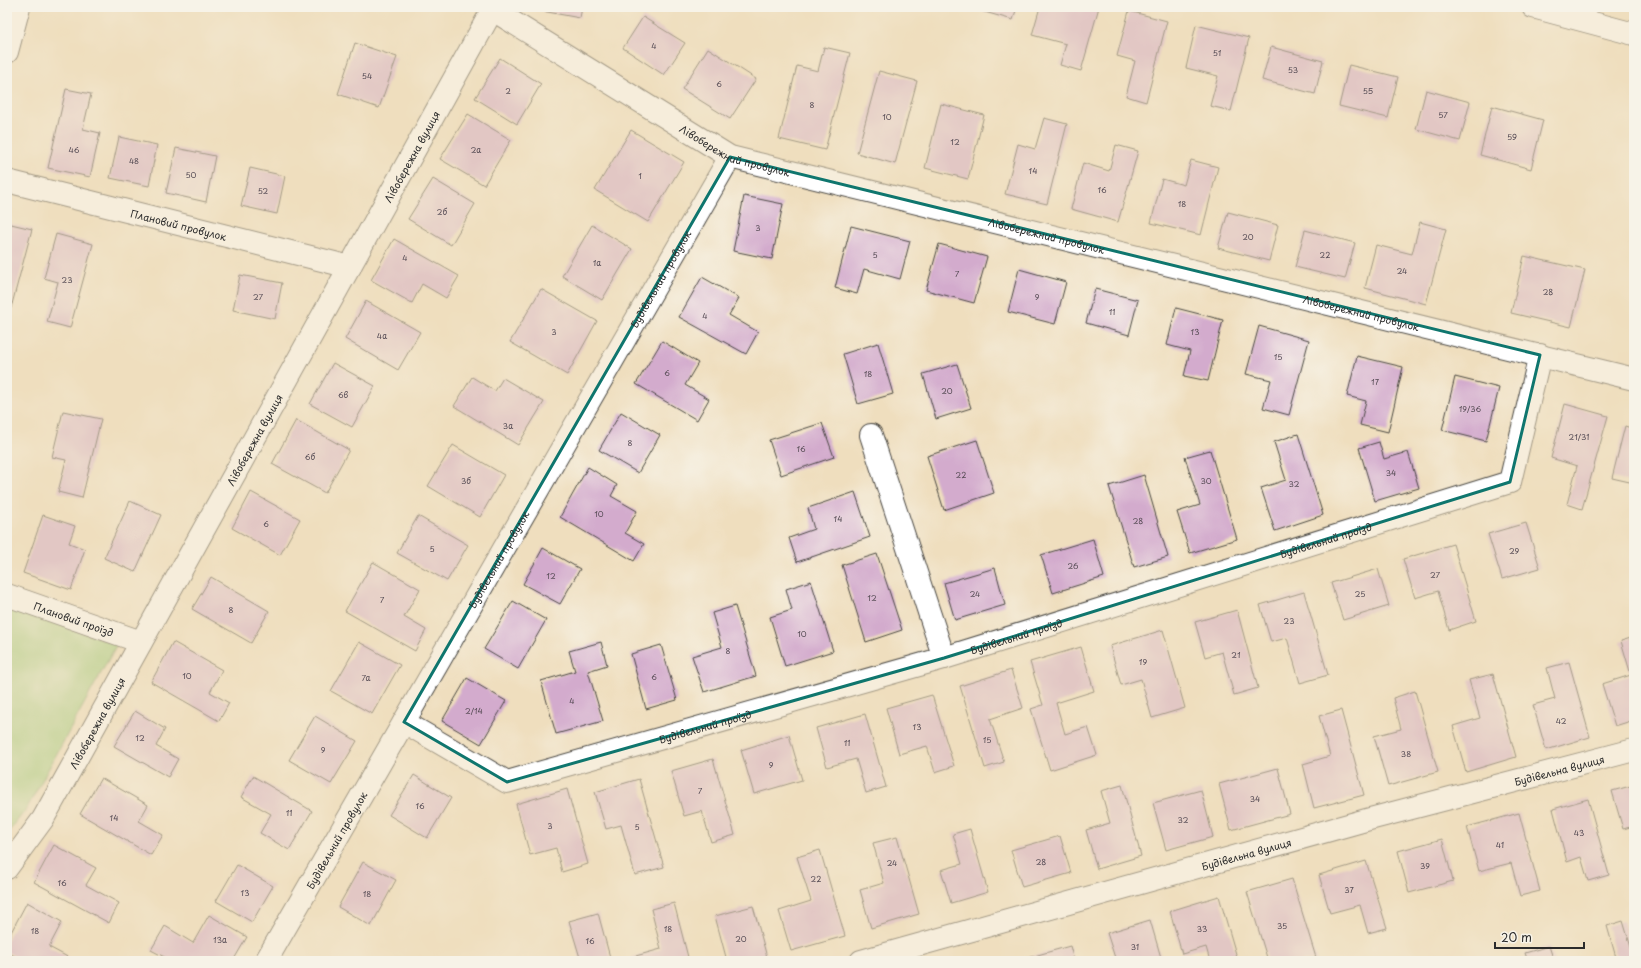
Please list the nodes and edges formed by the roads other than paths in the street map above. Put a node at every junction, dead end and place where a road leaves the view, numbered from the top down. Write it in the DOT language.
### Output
graph roads {
  1 [pos="19,7"];
  2 [pos="1533,7"];
  3 [pos="493,9"];
  4 [pos="1634,34"];
  5 [pos="7,52"];
  6 [pos="730,157"];
  7 [pos="7,181"];
  8 [pos="350,268"];
  9 [pos="1540,355"];
  10 [pos="1634,364"];
  11 [pos="1624,376"];
  12 [pos="871,435"];
  13 [pos="7,595"];
  14 [pos="141,642"];
  15 [pos="944,658"];
  16 [pos="404,722"];
  17 [pos="1634,750"];
  18 [pos="7,868"];
  19 [pos="266,961"];
  20 [pos="861,961"];
  1 -- 5 [label="street"];
  2 -- 4 [label="street"];
  3 -- 6 [label="street, Лівобережний провулок"];
  3 -- 8 [label="street, Лівобережна вулиця"];
  6 -- 9 [label="street, Лівобережний провулок"];
  6 -- 16 [label="street, Будівельний провулок"];
  7 -- 8 [label="street, Плановий провулок"];
  8 -- 14 [label="street, Лівобережна вулиця"];
  9 -- 11 [label="street, Лівобережний провулок"];
  9 -- 15 [label="street, Будівельний проїзд"];
  10 -- 11 [label="street"];
  12 -- 15 [label="street"];
  13 -- 14 [label="street, Плановий проїзд"];
  14 -- 18 [label="street, Лівобережна вулиця"];
  15 -- 16 [label="street, Будівельний проїзд"];
  16 -- 19 [label="street, Будівельний провулок"];
  17 -- 20 [label="street, Будівельна вулиця"];
}
